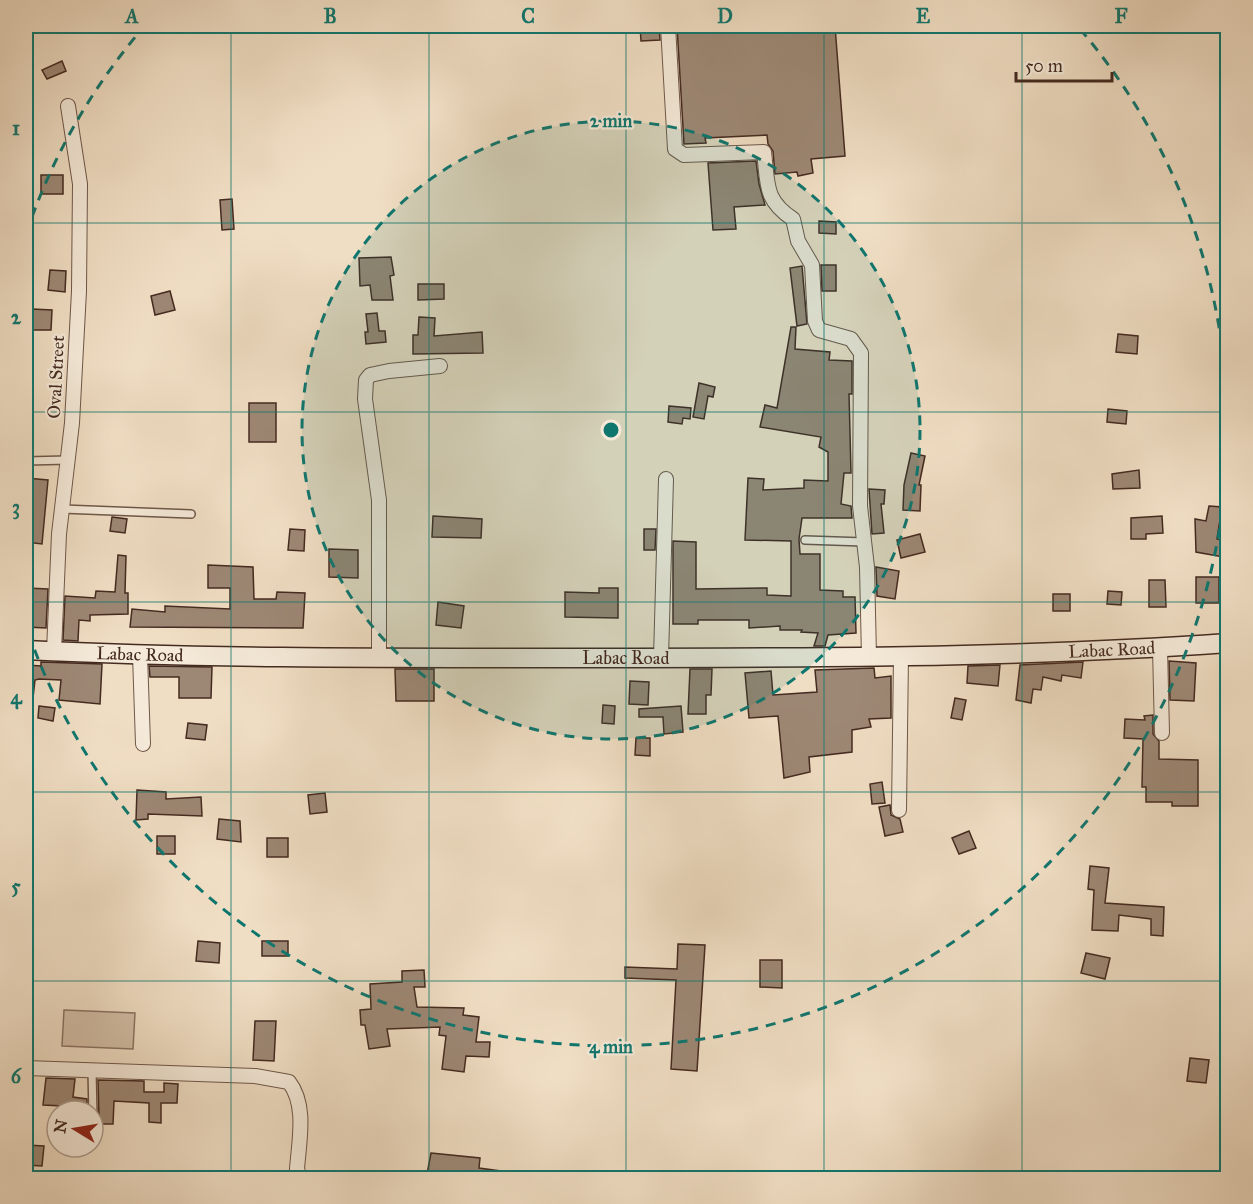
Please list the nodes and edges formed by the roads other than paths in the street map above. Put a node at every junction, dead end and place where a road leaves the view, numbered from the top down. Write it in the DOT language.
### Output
graph roads {
  1 [pos="668,26"];
  2 [pos="68,106"];
  3 [pos="440,366"];
  4 [pos="68,460"];
  5 [pos="26,461"];
  6 [pos="666,479"];
  7 [pos="62,509"];
  8 [pos="191,514"];
  9 [pos="805,540"];
  10 [pos="864,542"];
  11 [pos="1227,643"];
  12 [pos="1160,648"];
  13 [pos="26,650"];
  14 [pos="54,651"];
  15 [pos="140,655"];
  16 [pos="901,656"];
  17 [pos="869,657"];
  18 [pos="380,658"];
  19 [pos="661,658"];
  20 [pos="1162,733"];
  21 [pos="143,744"];
  22 [pos="899,810"];
  23 [pos="26,1068"];
  24 [pos="92,1070"];
  25 [pos="93,1099"];
  26 [pos="300,1179"];
  1 -- 10 [label="street"];
  2 -- 4 [label="street, Oval Street"];
  3 -- 18 [label="street"];
  4 -- 5 [label="lane"];
  4 -- 7 [label="street, Oval Street"];
  6 -- 19 [label="street"];
  7 -- 8 [label="lane"];
  7 -- 14 [label="street, Oval Street"];
  9 -- 10 [label="lane"];
  10 -- 17 [label="street"];
  11 -- 12 [label="street, Labac Road"];
  12 -- 16 [label="street, Labac Road"];
  12 -- 20 [label="street"];
  13 -- 14 [label="street, Labac Road"];
  14 -- 15 [label="street, Labac Road"];
  15 -- 18 [label="street, Labac Road"];
  15 -- 21 [label="street"];
  16 -- 17 [label="street, Labac Road"];
  16 -- 22 [label="street"];
  17 -- 19 [label="street, Labac Road"];
  18 -- 19 [label="street, Labac Road"];
  23 -- 24 [label="street"];
  24 -- 25 [label="lane"];
  24 -- 26 [label="street"];
}
